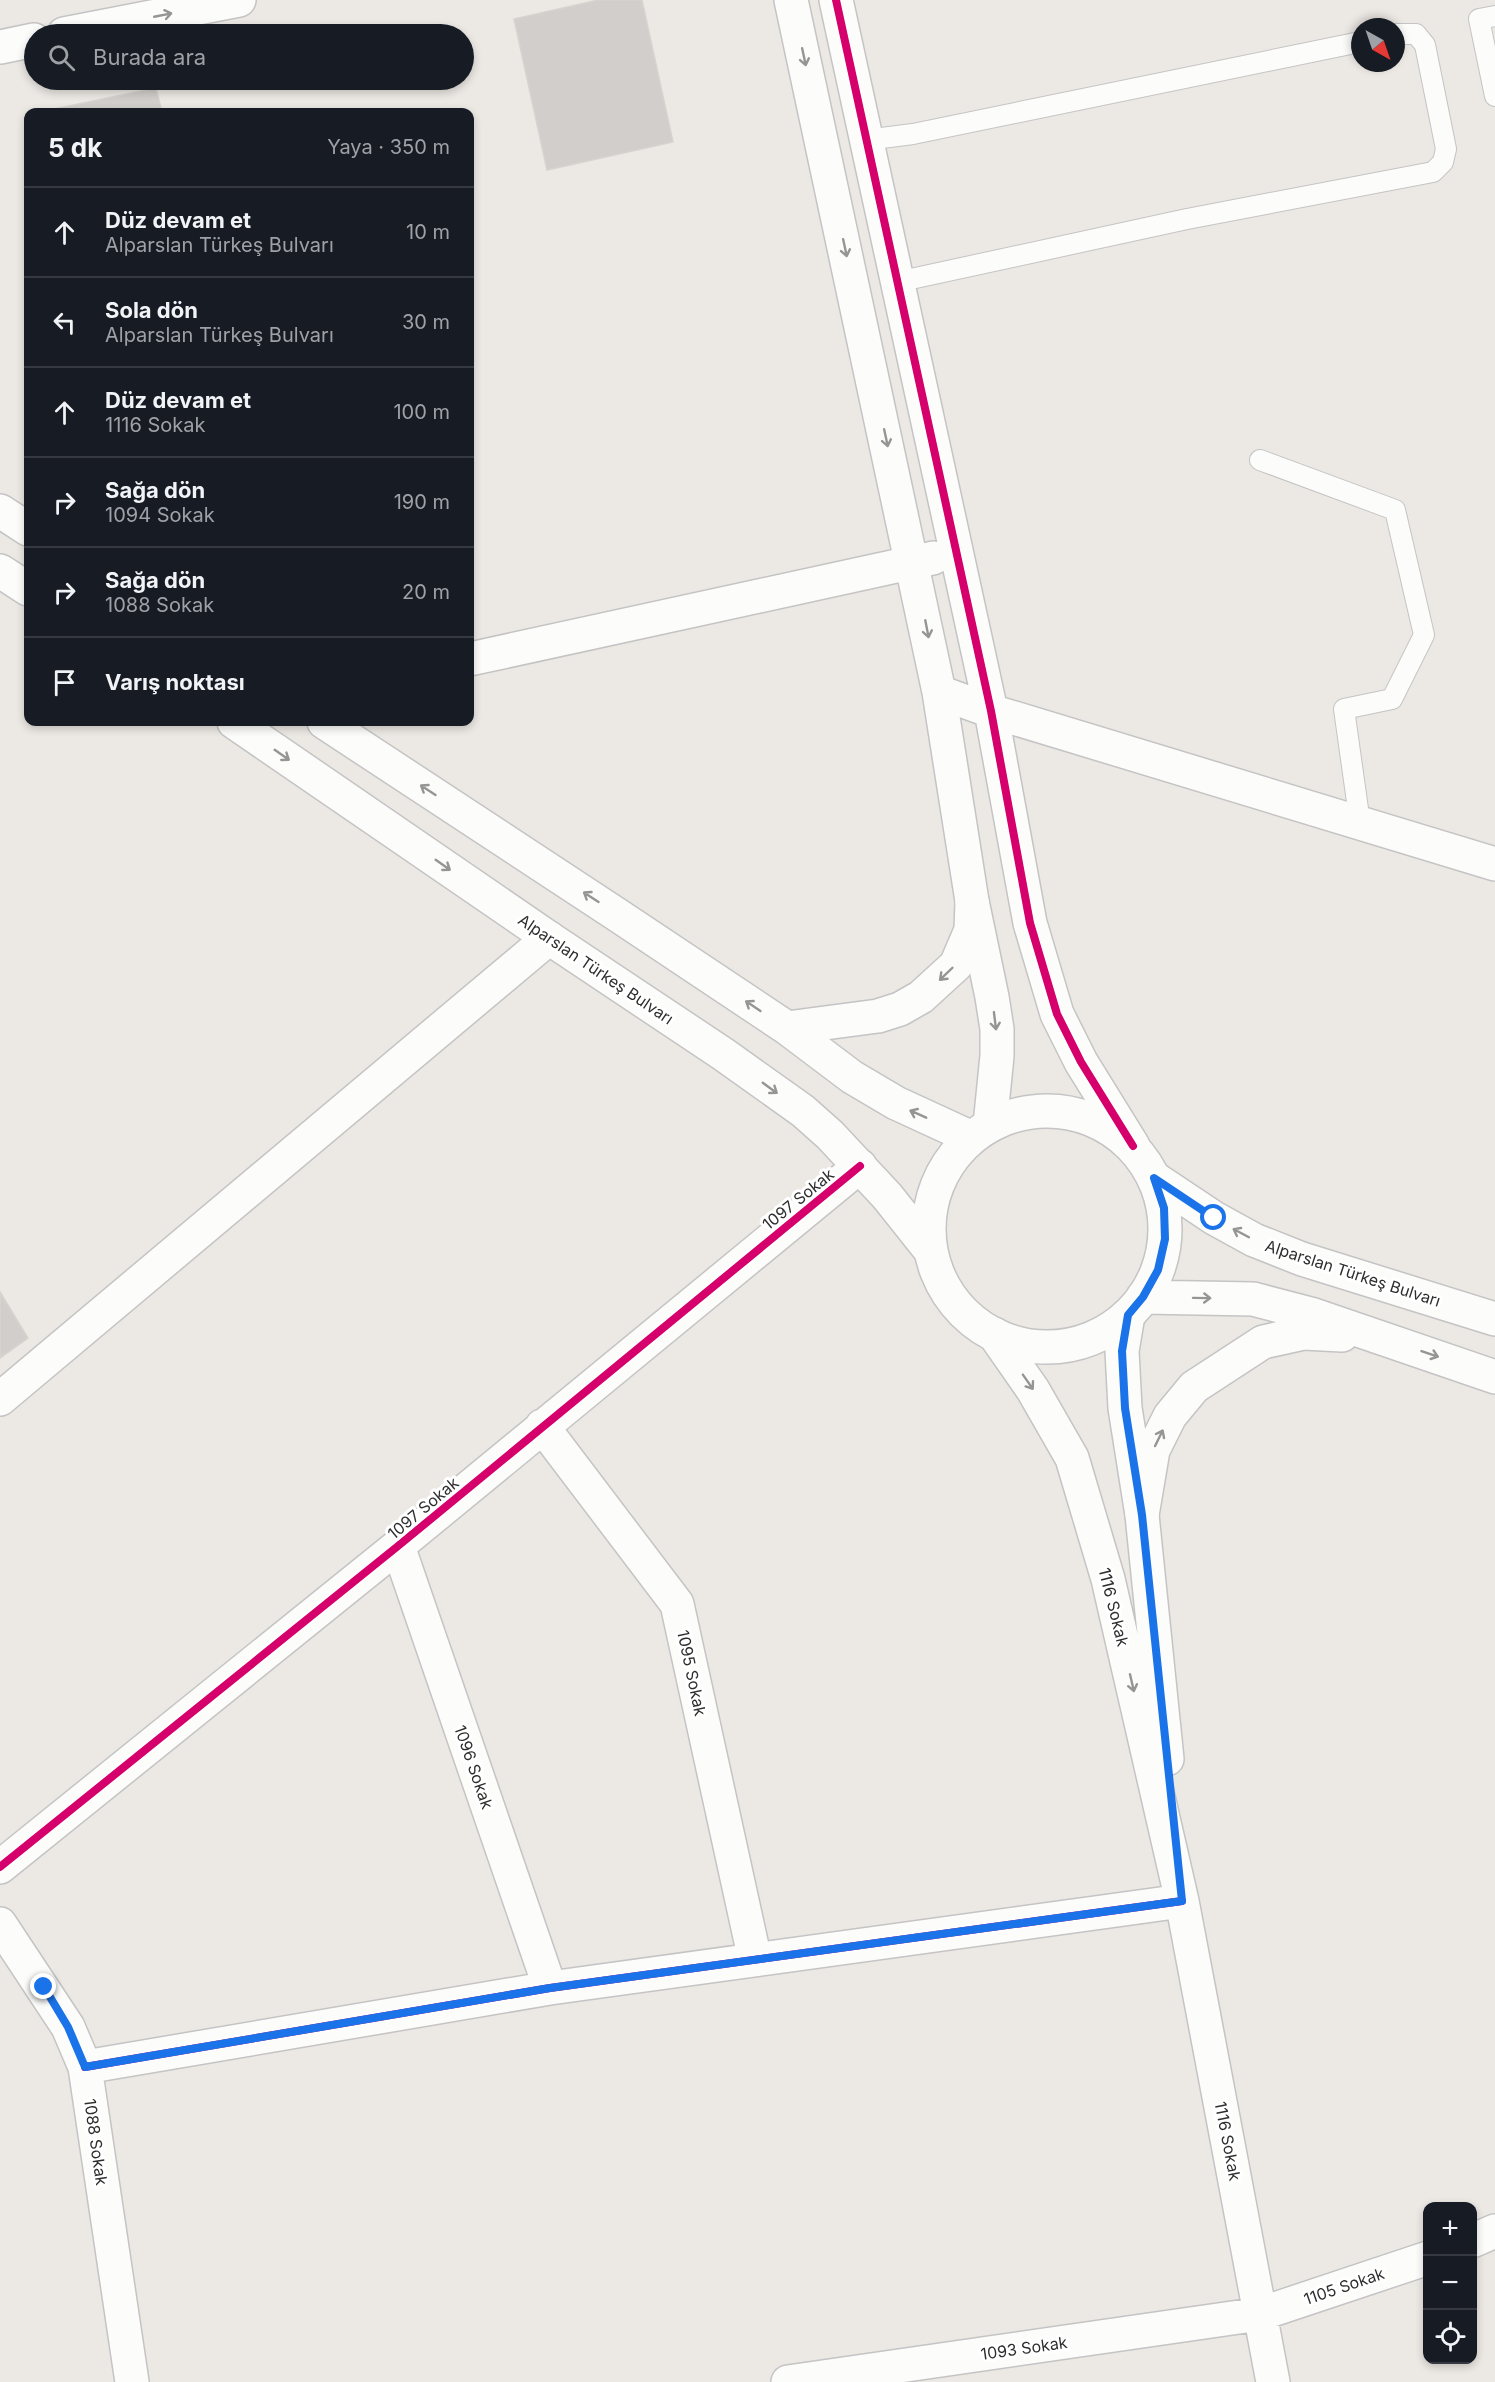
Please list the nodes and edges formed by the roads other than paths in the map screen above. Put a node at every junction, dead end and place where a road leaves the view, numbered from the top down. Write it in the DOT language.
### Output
graph roads {
  1 [pos="239,0"];
  2 [pos="791,0"];
  3 [pos="836,0"];
  4 [pos="1495,16"];
  5 [pos="115,24"];
  6 [pos="1405,34"];
  7 [pos="24,42"];
  8 [pos="1351,44"];
  9 [pos="0,47"];
  10 [pos="1495,96"];
  11 [pos="866,140"];
  12 [pos="897,282"];
  13 [pos="1260,460"];
  14 [pos="0,510"];
  15 [pos="24,526"];
  16 [pos="955,553"];
  17 [pos="913,562"];
  18 [pos="0,571"];
  19 [pos="24,586"];
  20 [pos="474,658"];
  21 [pos="939,692"];
  22 [pos="991,711"];
  23 [pos="240,726"];
  24 [pos="330,726"];
  25 [pos="1360,823"];
  26 [pos="1495,864"];
  27 [pos="972,902"];
  28 [pos="549,938"];
  29 [pos="787,1029"];
  30 [pos="981,1131"];
  31 [pos="1133,1146"];
  32 [pos="860,1166"];
  33 [pos="1154,1178"];
  34 [pos="930,1250"];
  35 [pos="1136,1306"];
  36 [pos="1495,1319"];
  37 [pos="994,1334"];
  38 [pos="1382,1337"];
  39 [pos="1495,1377"];
  40 [pos="0,1399"];
  41 [pos="542,1426"];
  42 [pos="1142,1515"];
  43 [pos="398,1546"];
  44 [pos="0,1867"];
  45 [pos="1182,1901"];
  46 [pos="0,1924"];
  47 [pos="755,1960"];
  48 [pos="550,1988"];
  49 [pos="85,2067"];
  50 [pos="1495,2231"];
  51 [pos="1477,2239"];
  52 [pos="1423,2260"];
  53 [pos="1260,2314"];
  54 [pos="132,2382"];
  55 [pos="788,2382"];
  56 [pos="1273,2382"];
  5 -- 1 [label="street, one-way"];
  2 -- 17 [label="street, one-way"];
  3 -- 11 [label="street"];
  4 -- 10 [label="lane"];
  6 -- 12 [label="lane"];
  7 -- 9 [label="street"];
  8 -- 11 [label="lane"];
  11 -- 12 [label="street"];
  12 -- 16 [label="street"];
  13 -- 25 [label="lane"];
  14 -- 15 [label="street"];
  16 -- 17 [label="street"];
  16 -- 22 [label="street"];
  17 -- 20 [label="street"];
  17 -- 21 [label="street, one-way"];
  18 -- 19 [label="street"];
  21 -- 22 [label="street"];
  21 -- 27 [label="street"];
  22 -- 25 [label="street"];
  22 -- 31 [label="street"];
  23 -- 28 [label="street, Alparslan Türkeş Bulvarı, one-way"];
  29 -- 24 [label="street, one-way"];
  25 -- 26 [label="street"];
  27 -- 29 [label="street, one-way"];
  27 -- 30 [label="street, one-way"];
  28 -- 32 [label="street, Alparslan Türkeş Bulvarı, one-way"];
  28 -- 40 [label="street"];
  30 -- 29 [label="street, one-way"];
  30 -- 31 [label="street, Alparslan Türkeş Bulvarı"];
  30 -- 34 [label="street, Alparslan Türkeş Bulvarı"];
  31 -- 33 [label="street, Alparslan Türkeş Bulvarı"];
  32 -- 34 [label="street, Alparslan Türkeş Bulvarı"];
  32 -- 41 [label="street, 1097 Sokak"];
  33 -- 35 [label="street, Alparslan Türkeş Bulvarı"];
  36 -- 33 [label="street, Alparslan Türkeş Bulvarı, one-way"];
  34 -- 37 [label="street, Alparslan Türkeş Bulvarı"];
  35 -- 37 [label="street, Alparslan Türkeş Bulvarı"];
  35 -- 38 [label="street, one-way"];
  35 -- 42 [label="street, 1116 Sokak"];
  37 -- 45 [label="street, 1116 Sokak, one-way"];
  38 -- 39 [label="street, one-way"];
  42 -- 38 [label="street, one-way"];
  41 -- 43 [label="street, 1097 Sokak"];
  41 -- 47 [label="street, 1095 Sokak"];
  42 -- 45 [label="street, 1116 Sokak"];
  43 -- 44 [label="street, 1097 Sokak"];
  43 -- 48 [label="street, 1096 Sokak"];
  45 -- 47 [label="street"];
  45 -- 53 [label="street, 1116 Sokak"];
  46 -- 49 [label="street, 1088 Sokak"];
  47 -- 48 [label="street"];
  48 -- 49 [label="street"];
  49 -- 54 [label="street, 1088 Sokak"];
  50 -- 51 [label="street"];
  52 -- 53 [label="street, 1105 Sokak"];
  53 -- 55 [label="street, 1093 Sokak"];
  53 -- 56 [label="street, 1116 Sokak"];
}
